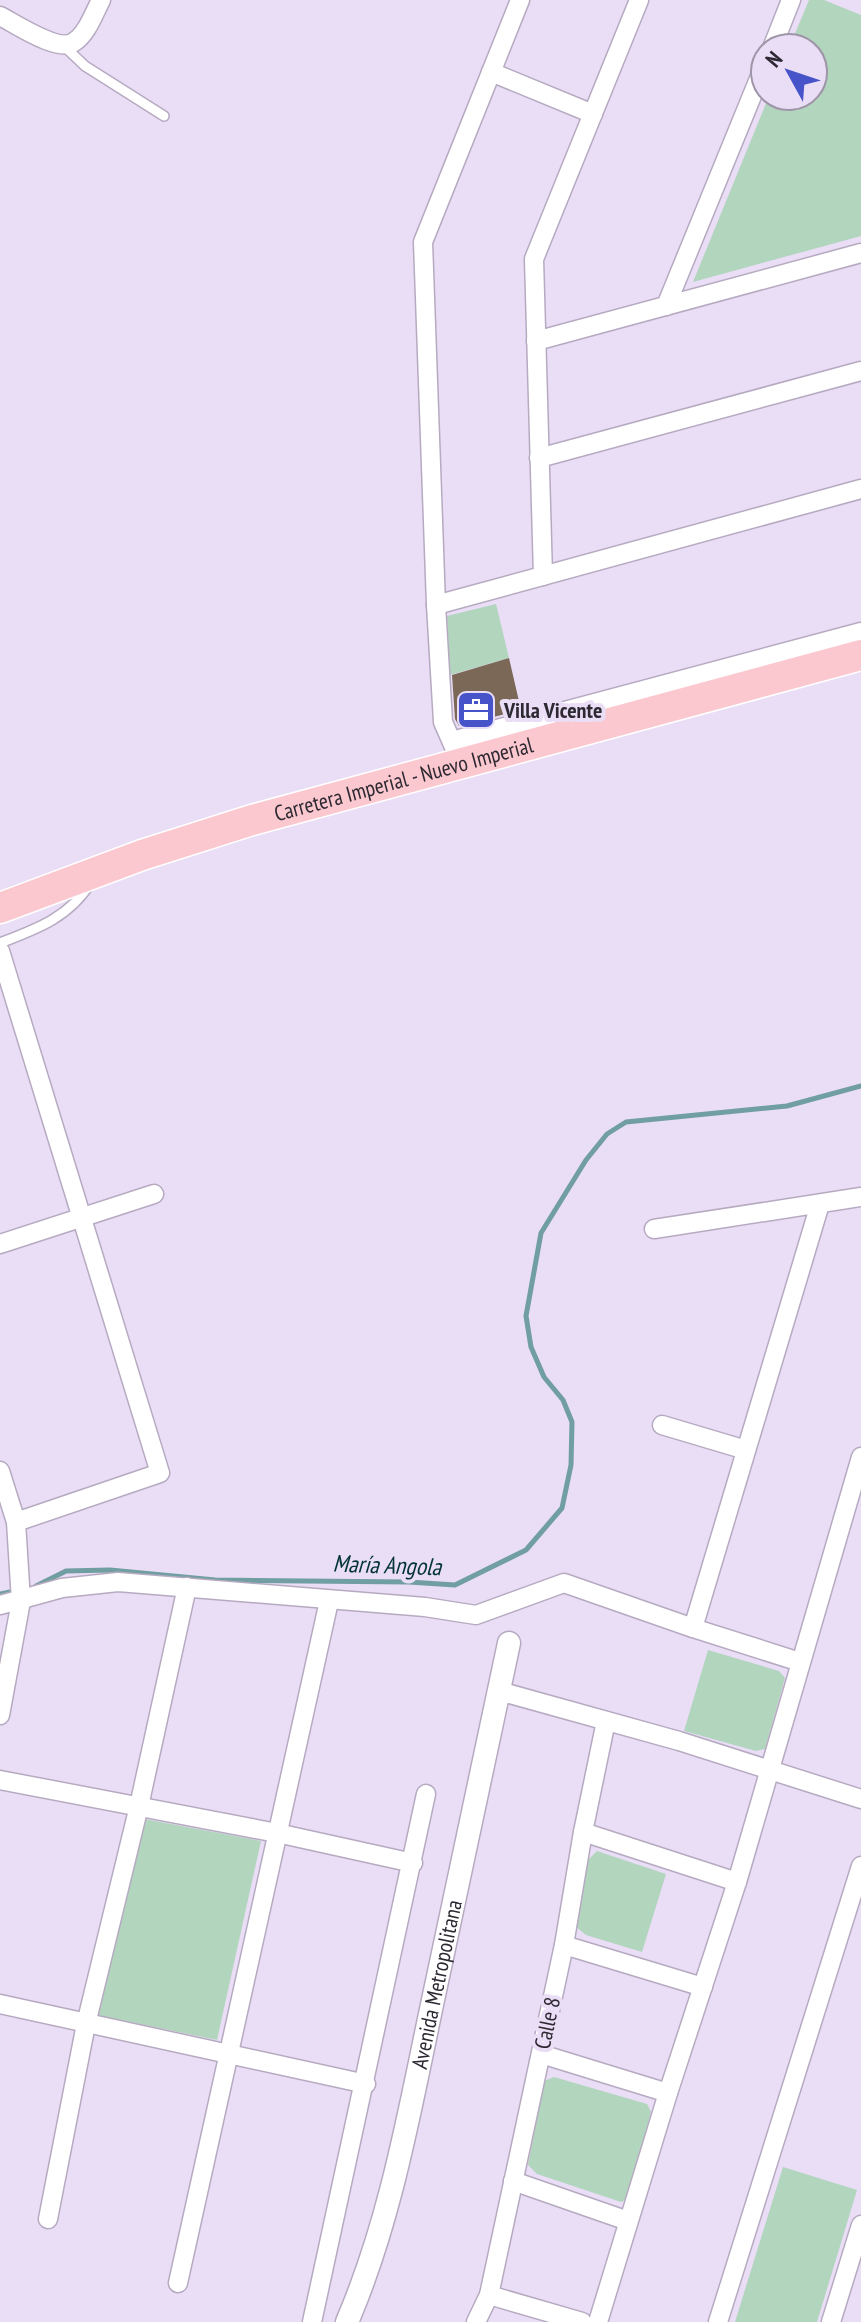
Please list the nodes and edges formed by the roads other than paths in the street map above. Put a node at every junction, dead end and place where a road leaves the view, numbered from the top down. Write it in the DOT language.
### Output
graph roads {
  1 [pos="101,0"];
  2 [pos="506,0"];
  3 [pos="520,0"];
  4 [pos="639,0"];
  5 [pos="791,0"];
  6 [pos="0,16"];
  7 [pos="778,32"];
  8 [pos="504,40"];
  9 [pos="64,46"];
  10 [pos="491,72"];
  11 [pos="749,103"];
  12 [pos="593,114"];
  13 [pos="164,116"];
  14 [pos="861,253"];
  15 [pos="666,306"];
  16 [pos="536,341"];
  17 [pos="861,371"];
  18 [pos="539,458"];
  19 [pos="861,489"];
  20 [pos="543,576"];
  21 [pos="436,605"];
  22 [pos="861,632"];
  23 [pos="861,655"];
  24 [pos="456,752"];
  25 [pos="98,872"];
  26 [pos="0,908"];
  27 [pos="0,943"];
  28 [pos="0,951"];
  29 [pos="154,1194"];
  30 [pos="861,1197"];
  31 [pos="820,1204"];
  32 [pos="80,1218"];
  33 [pos="654,1229"];
  34 [pos="0,1244"];
  35 [pos="662,1425"];
  36 [pos="746,1450"];
  37 [pos="861,1457"];
  38 [pos="0,1471"];
  39 [pos="16,1522"];
  40 [pos="187,1587"];
  41 [pos="21,1593"];
  42 [pos="329,1601"];
  43 [pos="0,1605"];
  44 [pos="693,1628"];
  45 [pos="509,1643"];
  46 [pos="800,1662"];
  47 [pos="499,1691"];
  48 [pos="0,1715"];
  49 [pos="606,1721"];
  50 [pos="770,1771"];
  51 [pos="0,1780"];
  52 [pos="426,1794"];
  53 [pos="861,1799"];
  54 [pos="139,1806"];
  55 [pos="583,1832"];
  56 [pos="277,1833"];
  57 [pos="413,1863"];
  58 [pos="861,1866"];
  59 [pos="737,1882"];
  60 [pos="854,1911"];
  61 [pos="564,1945"];
  62 [pos="703,1987"];
  63 [pos="0,2004"];
  64 [pos="86,2024"];
  65 [pos="230,2052"];
  66 [pos="541,2054"];
  67 [pos="366,2084"];
  68 [pos="668,2093"];
  69 [pos="513,2181"];
  70 [pos="48,2219"];
  71 [pos="628,2221"];
  72 [pos="861,2225"];
  73 [pos="178,2283"];
  74 [pos="489,2295"];
  75 [pos="312,2322"];
  76 [pos="347,2322"];
  77 [pos="476,2322"];
  78 [pos="582,2322"];
  79 [pos="598,2322"];
  80 [pos="718,2322"];
  81 [pos="831,2322"];
  1 -- 9 [label="street"];
  2 -- 8 [label="street"];
  3 -- 8 [label="street"];
  4 -- 12 [label="street"];
  5 -- 7 [label="street"];
  6 -- 9 [label="street"];
  8 -- 10 [label="street"];
  9 -- 13 [label="lane"];
  10 -- 12 [label="street"];
  10 -- 21 [label="street"];
  11 -- 15 [label="street"];
  12 -- 16 [label="street"];
  14 -- 15 [label="street"];
  15 -- 16 [label="street"];
  16 -- 18 [label="street"];
  17 -- 18 [label="street"];
  18 -- 20 [label="street"];
  19 -- 20 [label="street"];
  20 -- 21 [label="street"];
  21 -- 24 [label="street"];
  22 -- 24 [label="street"];
  23 -- 24 [label="highway, Carretera Imperial - Nuevo Imperial"];
  24 -- 25 [label="highway, Carretera Imperial - Nuevo Imperial"];
  25 -- 26 [label="highway, Carretera Imperial - Nuevo Imperial"];
  25 -- 27 [label="lane"];
  28 -- 32 [label="street"];
  29 -- 32 [label="street"];
  30 -- 31 [label="street"];
  31 -- 33 [label="street"];
  31 -- 36 [label="street"];
  32 -- 34 [label="street"];
  32 -- 39 [label="street"];
  35 -- 36 [label="street"];
  36 -- 44 [label="street"];
  37 -- 46 [label="street"];
  38 -- 39 [label="street"];
  39 -- 41 [label="street"];
  40 -- 41 [label="street"];
  40 -- 42 [label="street"];
  40 -- 54 [label="street"];
  41 -- 43 [label="street"];
  41 -- 48 [label="street"];
  42 -- 44 [label="street"];
  42 -- 56 [label="street"];
  44 -- 46 [label="street"];
  45 -- 47 [label="street, Avenida Metropolitana"];
  46 -- 50 [label="street"];
  47 -- 49 [label="street"];
  47 -- 76 [label="street, Avenida Metropolitana"];
  49 -- 50 [label="street"];
  49 -- 55 [label="street, Calle 8"];
  50 -- 53 [label="street"];
  50 -- 59 [label="street"];
  51 -- 54 [label="street"];
  52 -- 57 [label="street"];
  54 -- 56 [label="street"];
  54 -- 64 [label="street"];
  55 -- 59 [label="street"];
  55 -- 61 [label="street, Calle 8"];
  56 -- 57 [label="street"];
  56 -- 65 [label="street"];
  57 -- 67 [label="street"];
  58 -- 60 [label="street"];
  59 -- 62 [label="street"];
  60 -- 80 [label="street"];
  61 -- 62 [label="street"];
  61 -- 66 [label="street, Calle 8"];
  62 -- 68 [label="street"];
  63 -- 64 [label="street"];
  64 -- 65 [label="street"];
  64 -- 70 [label="street"];
  65 -- 67 [label="street"];
  65 -- 73 [label="street"];
  66 -- 68 [label="street"];
  66 -- 69 [label="street, Calle 8"];
  67 -- 75 [label="street"];
  68 -- 71 [label="street"];
  69 -- 71 [label="street"];
  69 -- 74 [label="street, Calle 8"];
  71 -- 79 [label="street"];
  72 -- 81 [label="street"];
  74 -- 77 [label="street, Calle 8"];
  74 -- 78 [label="street"];
}
